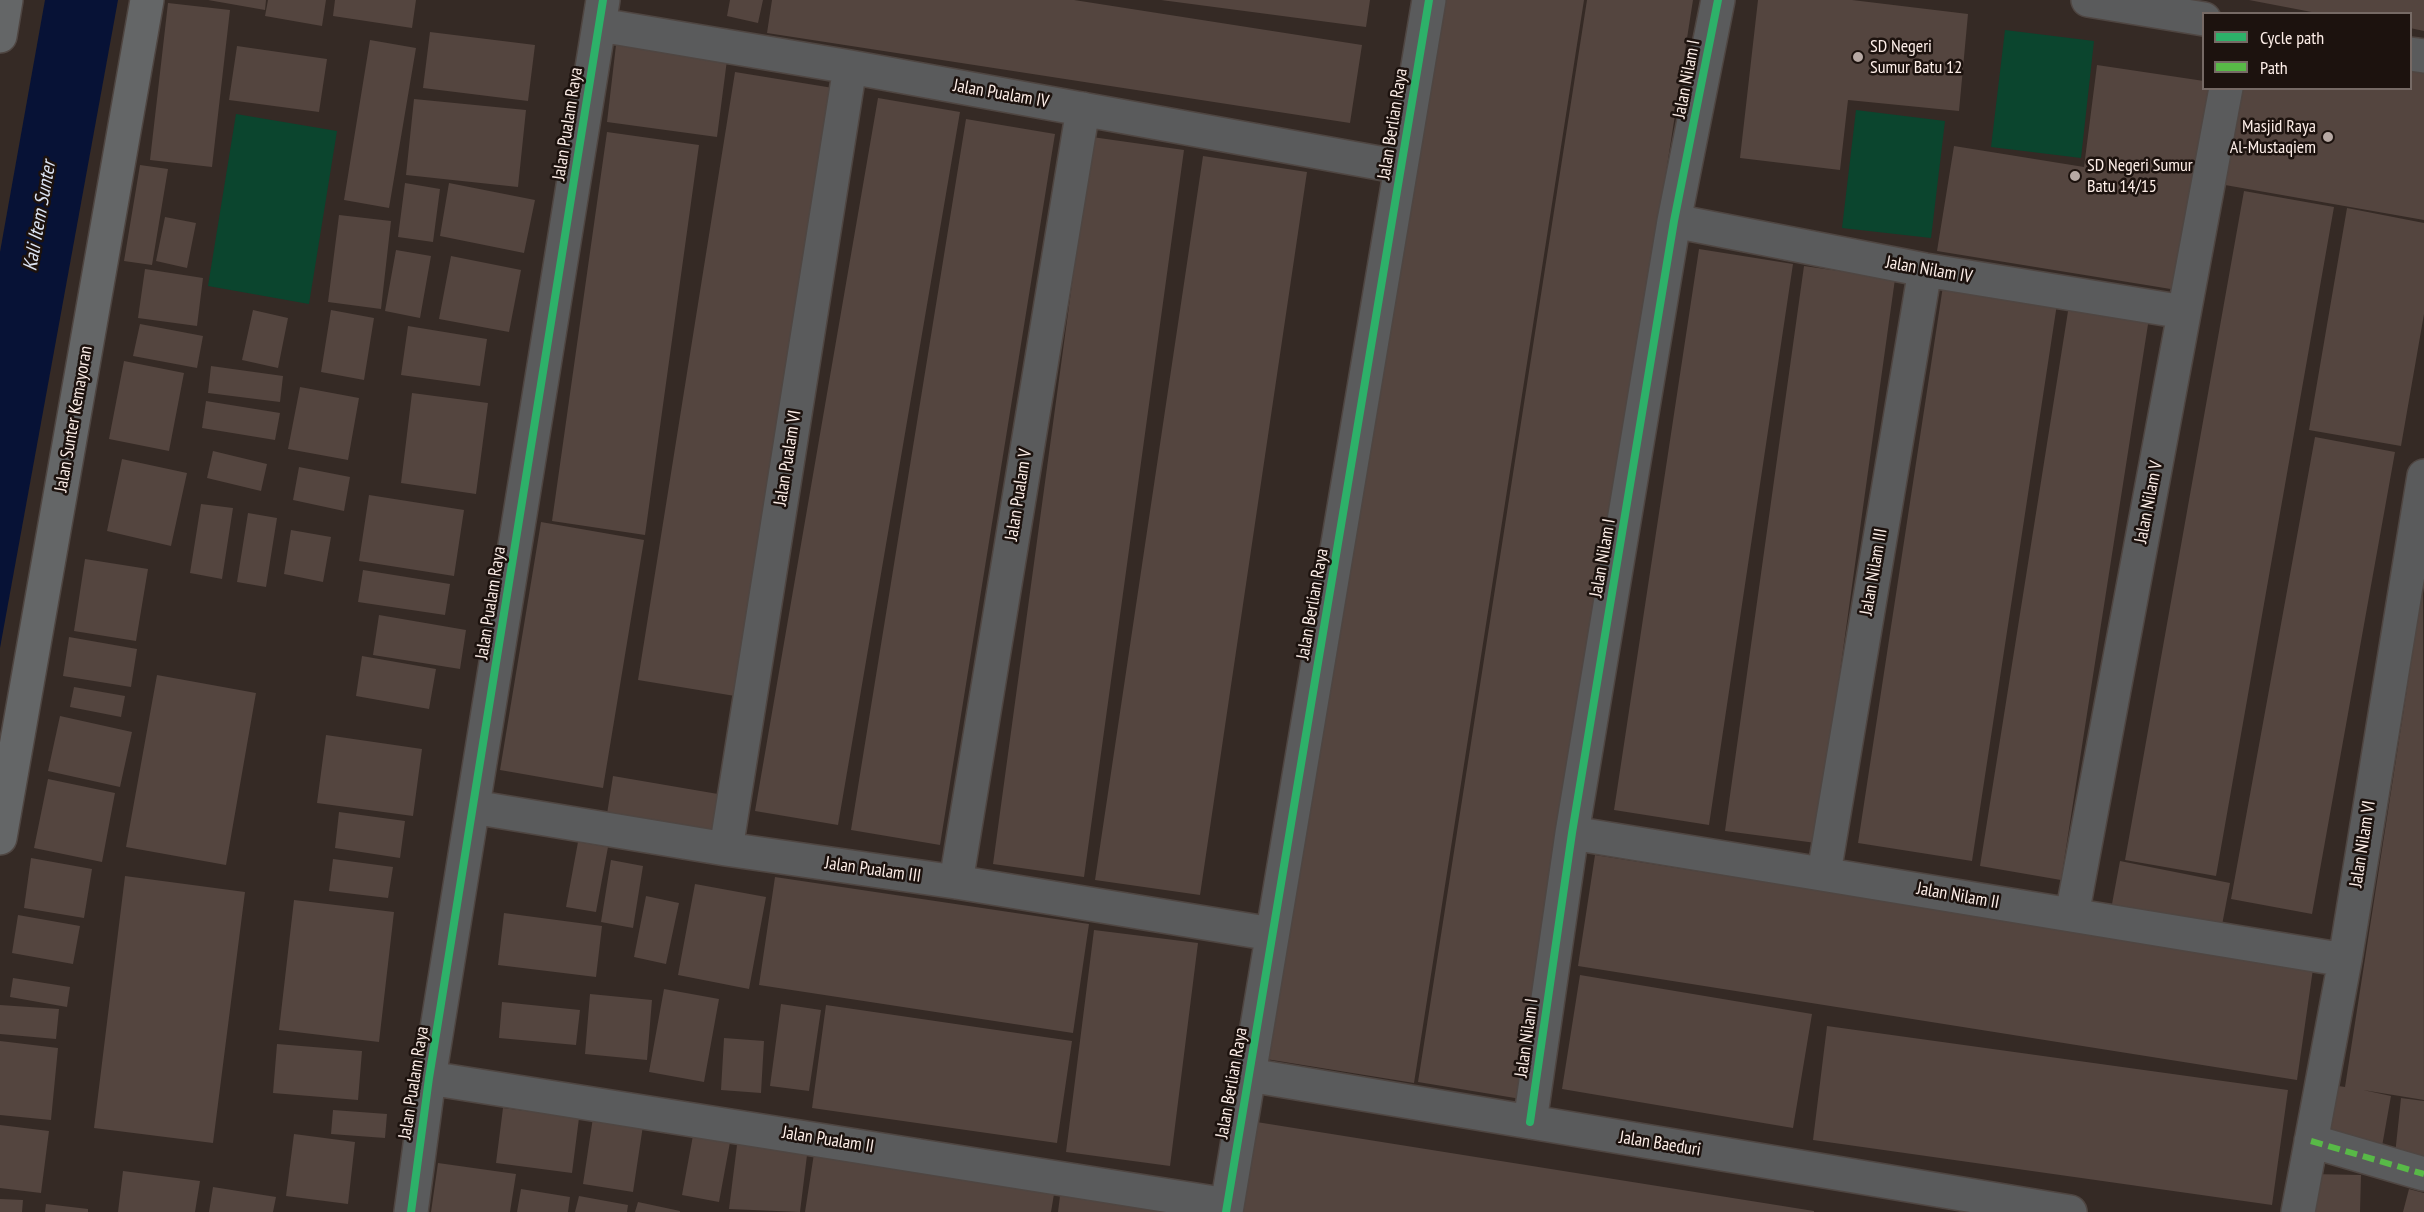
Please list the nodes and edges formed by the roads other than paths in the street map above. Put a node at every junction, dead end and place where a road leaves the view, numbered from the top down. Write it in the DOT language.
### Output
graph roads {
  1 [pos="6,0"];
  2 [pos="147,0"];
  3 [pos="1429,0"];
  4 [pos="1718,0"];
  5 [pos="2088,0"];
  6 [pos="601,13"];
  7 [pos="2202,19"];
  8 [pos="0,36"];
  9 [pos="850,67"];
  10 [pos="2226,90"];
  11 [pos="1083,109"];
  12 [pos="1401,167"];
  13 [pos="1674,221"];
  14 [pos="1925,270"];
  15 [pos="2184,312"];
  16 [pos="2424,476"];
  17 [pos="473,807"];
  18 [pos="1572,833"];
  19 [pos="0,838"];
  20 [pos="726,849"];
  21 [pos="1824,873"];
  22 [pos="956,882"];
  23 [pos="2072,915"];
  24 [pos="1272,934"];
  25 [pos="2344,960"];
  26 [pos="1249,1075"];
  27 [pos="429,1077"];
  28 [pos="1530,1122"];
  29 [pos="2311,1141"];
  30 [pos="2424,1174"];
  31 [pos="1226,1208"];
  32 [pos="411,1212"];
  33 [pos="2070,1212"];
  34 [pos="2298,1212"];
  1 -- 8 [label="main road"];
  2 -- 19 [label="main road, Jalan Sunter Kemayoran"];
  3 -- 12 [label="street, Jalan Berlian Raya"];
  4 -- 13 [label="street, Jalan Nilam I"];
  5 -- 7 [label="street"];
  6 -- 9 [label="street, Jalan Pualam IV"];
  6 -- 17 [label="street, Jalan Pualam Raya"];
  9 -- 11 [label="street, Jalan Pualam IV"];
  9 -- 20 [label="street, Jalan Pualam VI"];
  10 -- 15 [label="street, Jalan Nilam V"];
  11 -- 12 [label="street, Jalan Pualam IV"];
  11 -- 22 [label="street, Jalan Pualam V"];
  12 -- 24 [label="street, Jalan Berlian Raya"];
  13 -- 14 [label="street, Jalan Nilam IV"];
  13 -- 18 [label="street, Jalan Nilam I"];
  14 -- 15 [label="street, Jalan Nilam IV"];
  14 -- 21 [label="street, Jalan Nilam III"];
  15 -- 23 [label="street, Jalan Nilam V"];
  16 -- 25 [label="street, Jalan Nilam VI"];
  17 -- 20 [label="street, Jalan Pualam III"];
  17 -- 27 [label="street, Jalan Pualam Raya"];
  18 -- 21 [label="street, Jalan Nilam II"];
  18 -- 28 [label="street, Jalan Nilam I"];
  20 -- 22 [label="street, Jalan Pualam III"];
  21 -- 23 [label="street, Jalan Nilam II"];
  22 -- 24 [label="street, Jalan Pualam III"];
  23 -- 25 [label="street, Jalan Nilam II"];
  24 -- 26 [label="street, Jalan Berlian Raya"];
  25 -- 29 [label="street, Jalan Nilam VI"];
  26 -- 28 [label="street, Jalan Baeduri"];
  26 -- 31 [label="street, Jalan Berlian Raya"];
  27 -- 31 [label="street, Jalan Pualam II"];
  27 -- 32 [label="street, Jalan Pualam Raya"];
  28 -- 33 [label="street, Jalan Baeduri"];
  29 -- 30 [label="street"];
  29 -- 34 [label="street, Jalan Nilam VI"];
}
